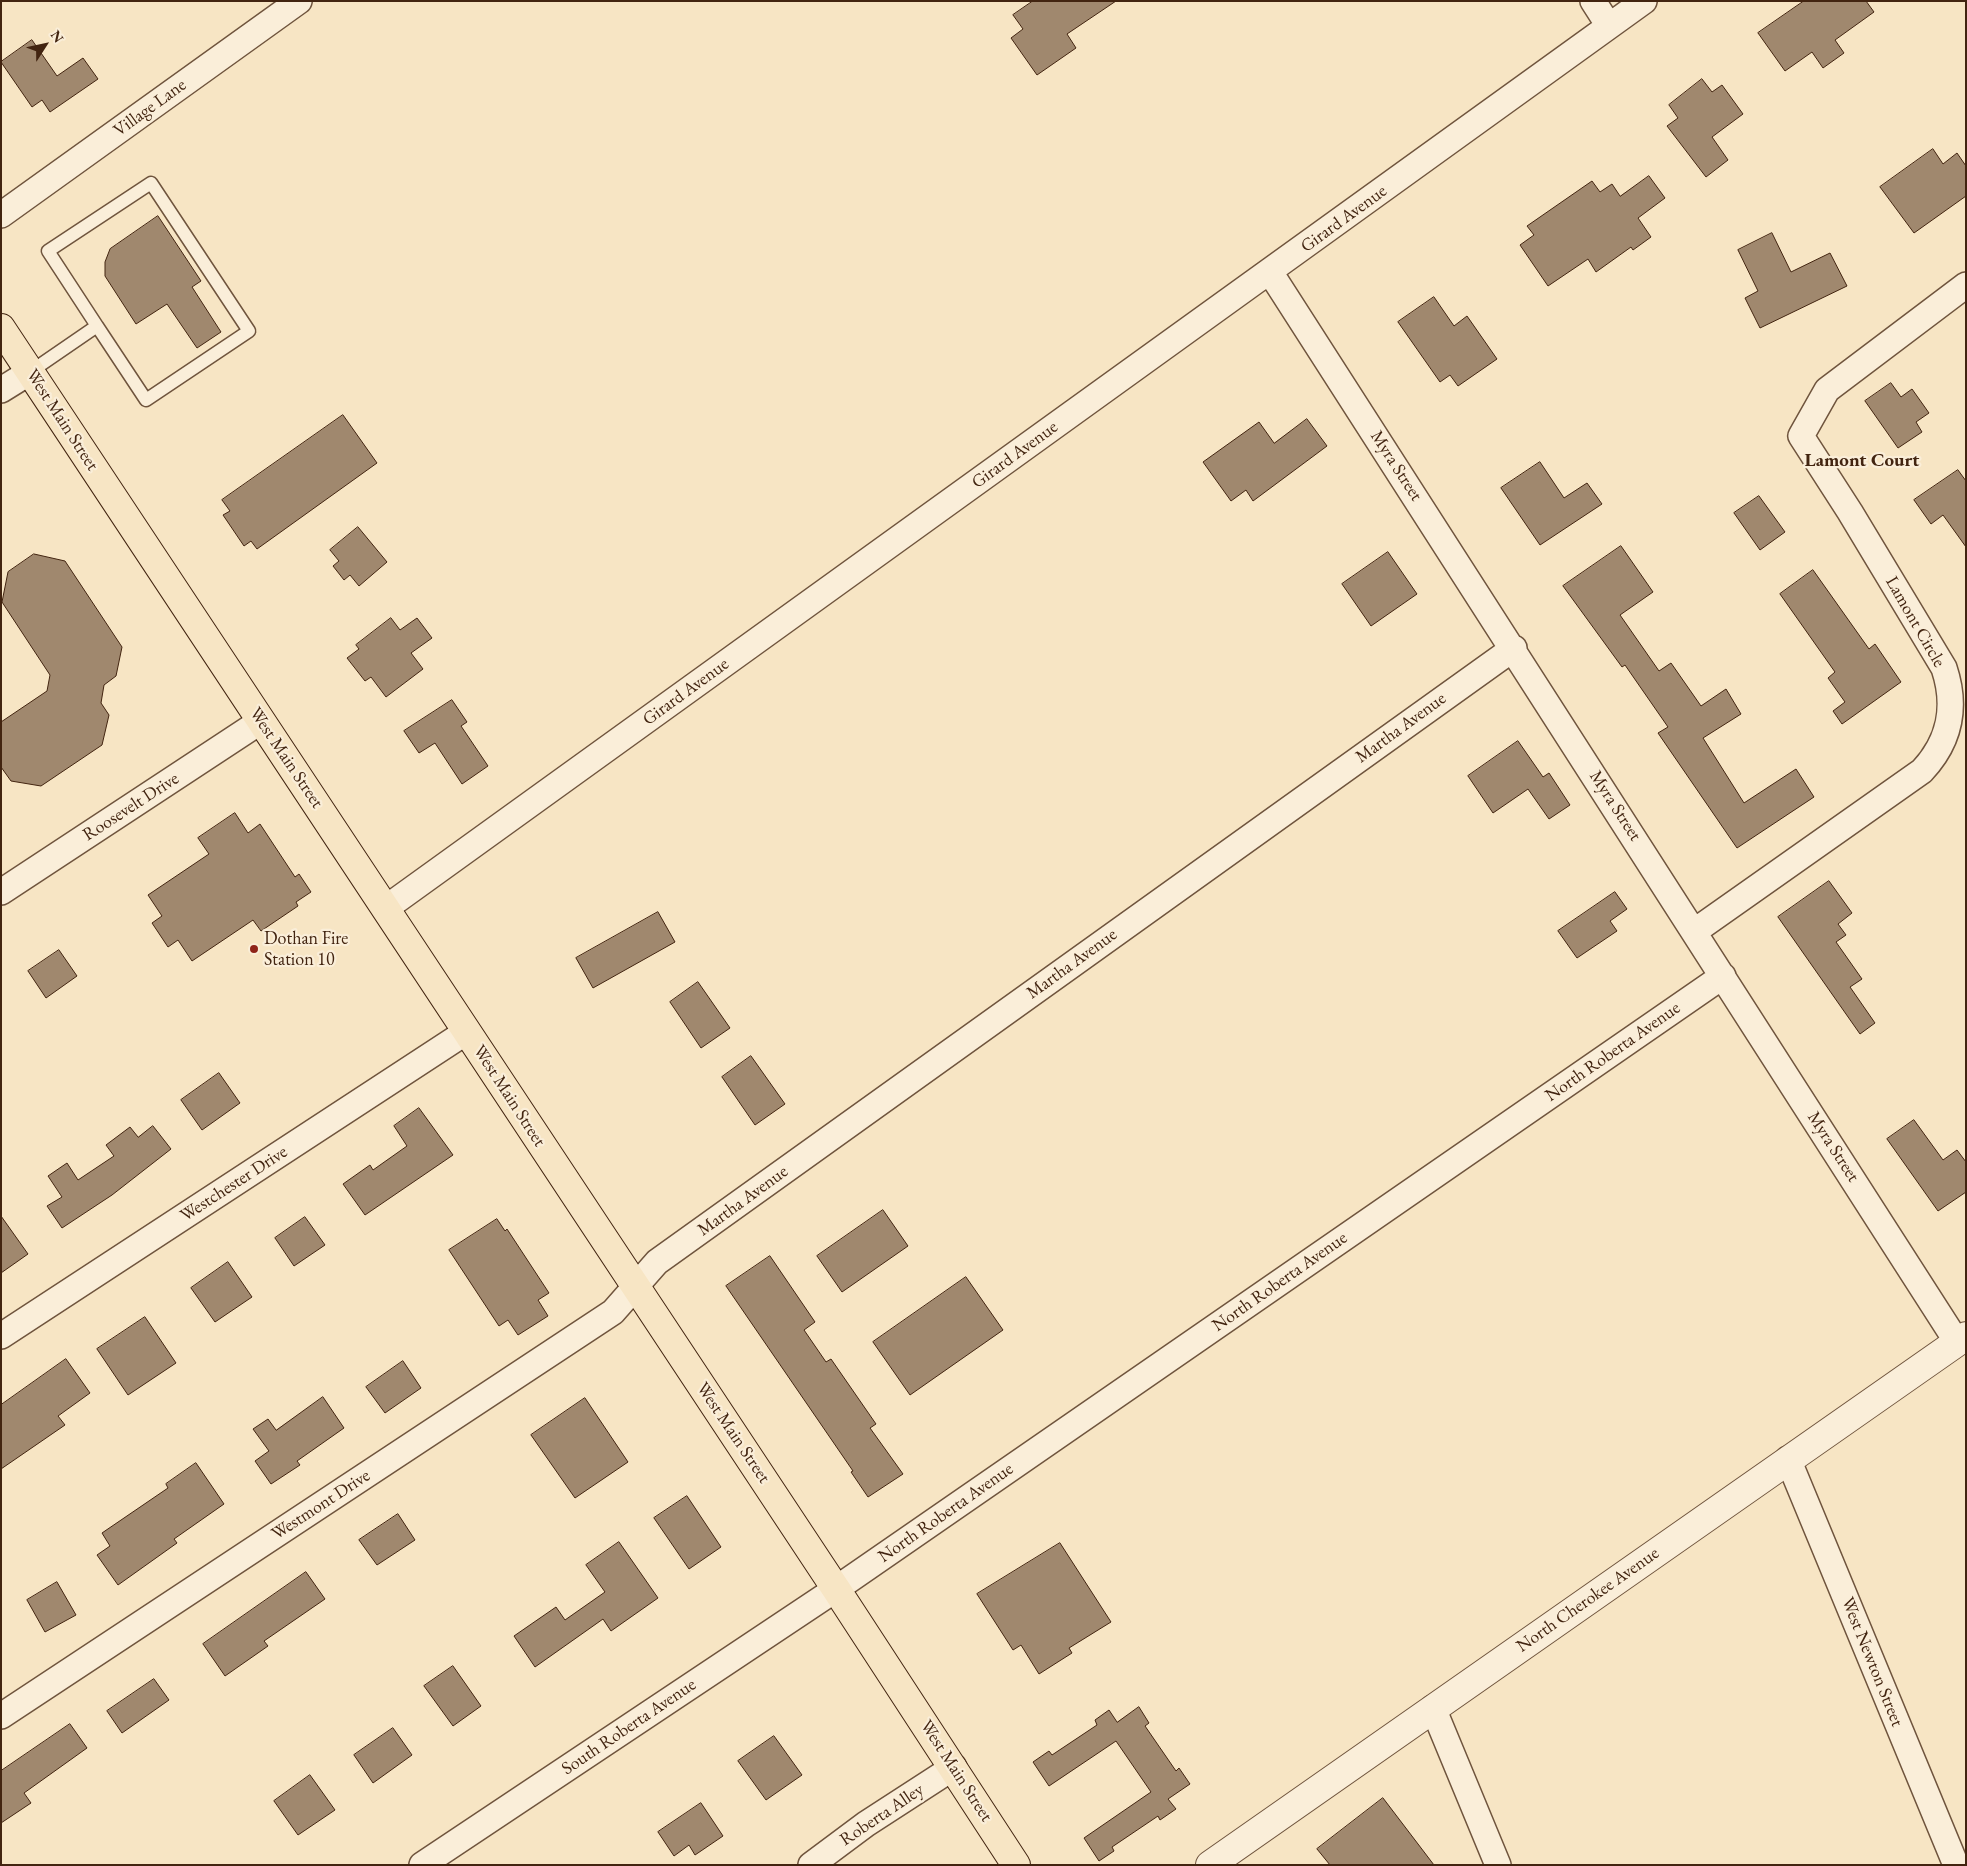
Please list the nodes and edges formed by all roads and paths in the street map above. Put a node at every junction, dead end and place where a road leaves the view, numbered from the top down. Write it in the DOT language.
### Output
graph roads {
  1 [pos="299,1"];
  2 [pos="1592,1"];
  3 [pos="1644,1"];
  4 [pos="1609,26"];
  5 [pos="1,215"];
  6 [pos="1270,272"];
  7 [pos="1966,285"];
  8 [pos="97,326"];
  9 [pos="1,328"];
  10 [pos="30,372"];
  11 [pos="1,390"];
  12 [pos="1514,648"];
  13 [pos="261,721"];
  14 [pos="1,892"];
  15 [pos="386,908"];
  16 [pos="1694,931"];
  17 [pos="1723,976"];
  18 [pos="466,1032"];
  19 [pos="635,1287"];
  20 [pos="1,1336"];
  21 [pos="1962,1339"];
  22 [pos="1788,1459"];
  23 [pos="836,1589"];
  24 [pos="1433,1708"];
  25 [pos="1,1716"];
  26 [pos="954,1767"];
  27 [pos="1966,1858"];
  28 [pos="422,1865"];
  29 [pos="811,1865"];
  30 [pos="1016,1865"];
  31 [pos="1210,1865"];
  32 [pos="1498,1865"];
  33 [pos="1956,1865"];
  1 -- 5 [label="street, Village Lane"];
  2 -- 4 [label="street"];
  3 -- 4 [label="street, Girard Avenue"];
  4 -- 6 [label="street, Girard Avenue"];
  6 -- 12 [label="street, Myra Street"];
  6 -- 15 [label="street, Girard Avenue"];
  7 -- 16 [label="street, Lamont Circle"];
  8 -- 8 [label="lane"];
  8 -- 10 [label="lane"];
  9 -- 10 [label="main road, West Main Street"];
  10 -- 11 [label="street"];
  10 -- 13 [label="main road, West Main Street"];
  12 -- 16 [label="street, Myra Street"];
  12 -- 19 [label="street, Martha Avenue"];
  13 -- 14 [label="street, Roosevelt Drive"];
  13 -- 15 [label="main road, West Main Street"];
  15 -- 18 [label="main road, West Main Street"];
  16 -- 17 [label="street, Myra Street"];
  17 -- 21 [label="street, Myra Street"];
  17 -- 23 [label="street, North Roberta Avenue"];
  18 -- 19 [label="main road, West Main Street"];
  18 -- 20 [label="street, Westchester Drive"];
  19 -- 23 [label="main road, West Main Street"];
  19 -- 25 [label="street, Westmont Drive"];
  21 -- 22 [label="street, North Cherokee Avenue"];
  22 -- 24 [label="street, North Cherokee Avenue"];
  22 -- 33 [label="street, West Newton Street"];
  23 -- 26 [label="main road, West Main Street"];
  23 -- 28 [label="street, South Roberta Avenue"];
  24 -- 31 [label="street, North Cherokee Avenue"];
  24 -- 32 [label="street"];
  26 -- 29 [label="street, Roberta Alley"];
  26 -- 30 [label="main road, West Main Street"];
  27 -- 33 [label="street"];
}
